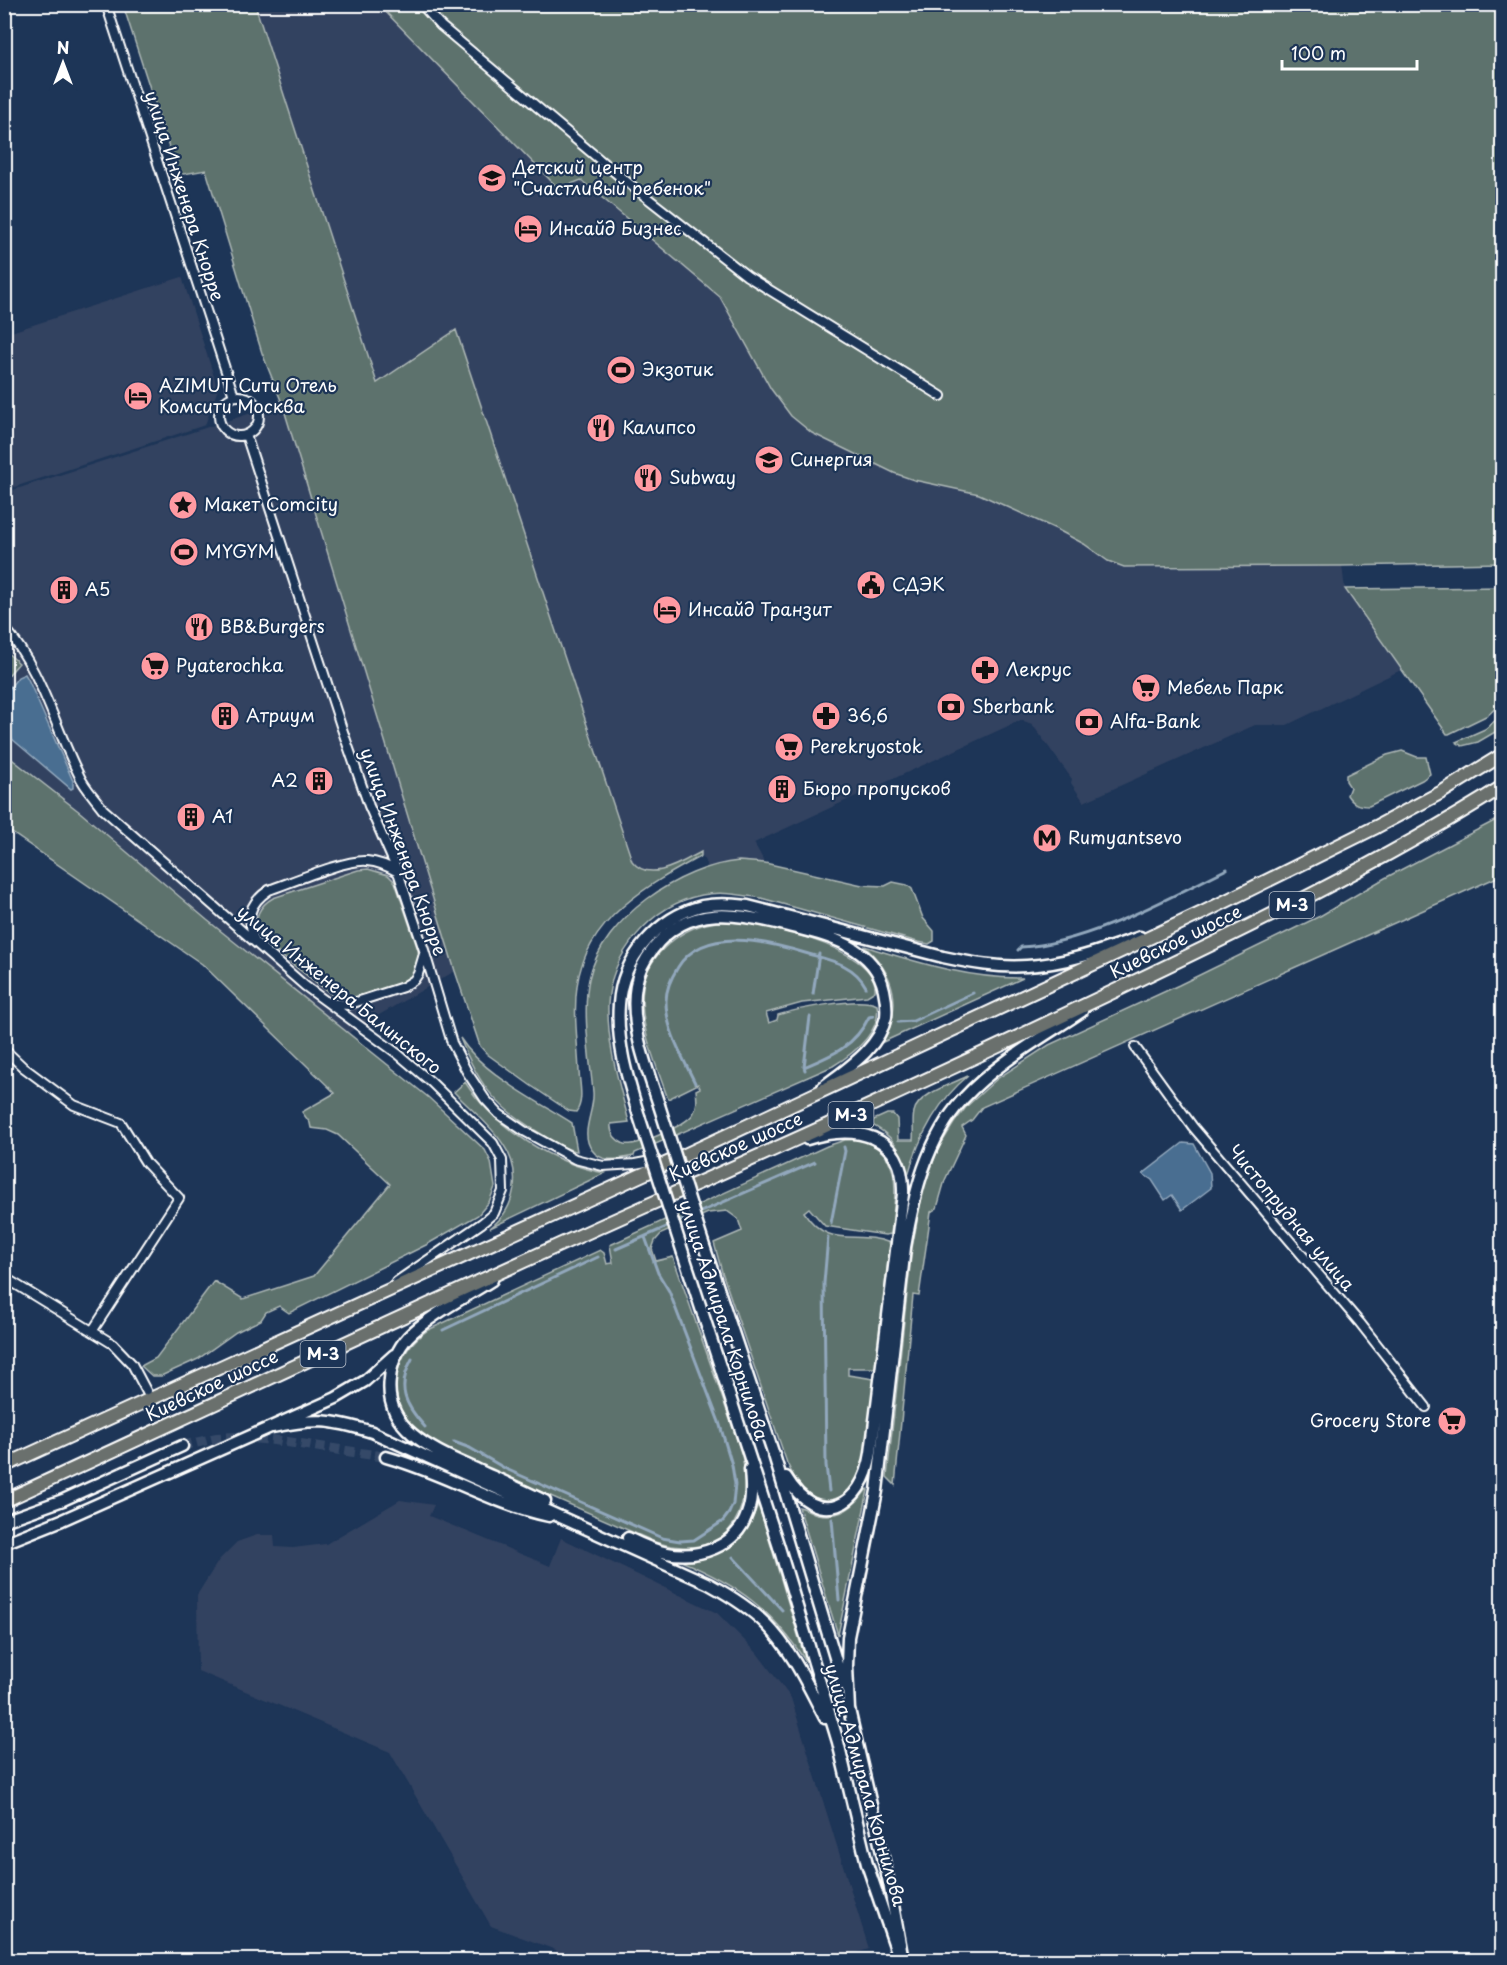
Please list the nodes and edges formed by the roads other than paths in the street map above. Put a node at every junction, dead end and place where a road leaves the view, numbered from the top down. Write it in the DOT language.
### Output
graph roads {
  1 [pos="106,4"];
  2 [pos="421,4"];
  3 [pos="234,396"];
  4 [pos="941,396"];
  5 [pos="246,435"];
  6 [pos="4,627"];
  7 [pos="1503,756"];
  8 [pos="1503,787"];
  9 [pos="398,872"];
  10 [pos="1202,913"];
  11 [pos="256,943"];
  12 [pos="424,950"];
  13 [pos="1106,995"];
  14 [pos="328,1002"];
  15 [pos="1135,1047"];
  16 [pos="4,1049"];
  17 [pos="810,1097"];
  18 [pos="783,1146"];
  19 [pos="685,1155"];
  20 [pos="507,1270"];
  21 [pos="4,1277"];
  22 [pos="375,1295"];
  23 [pos="93,1330"];
  24 [pos="399,1350"];
  25 [pos="151,1401"];
  26 [pos="1426,1407"];
  27 [pos="272,1427"];
  28 [pos="182,1446"];
  29 [pos="774,1455"];
  30 [pos="750,1456"];
  31 [pos="386,1457"];
  32 [pos="4,1466"];
  33 [pos="4,1501"];
  34 [pos="4,1521"];
  35 [pos="573,1521"];
  36 [pos="4,1545"];
  37 [pos="849,1710"];
  38 [pos="838,1742"];
  39 [pos="901,1960"];
  1 -- 3 [label="street, улица Инженера Кнорре"];
  2 -- 4 [label="street"];
  3 -- 5 [label="street"];
  3 -- 5 [label="street"];
  5 -- 9 [label="street, улица Инженера Кнорре"];
  6 -- 11 [label="street, улица Инженера Балинского"];
  7 -- 10 [label="highway, Киевское шоссе / М-3"];
  8 -- 13 [label="highway, Киевское шоссе / М-3"];
  9 -- 11 [label="street"];
  9 -- 12 [label="street, улица Инженера Кнорре"];
  10 -- 17 [label="highway, Киевское шоссе / М-3"];
  10 -- 30 [label="main road, улица Адмирала Корнилова, bridge"];
  11 -- 14 [label="street, улица Инженера Балинского"];
  12 -- 14 [label="street"];
  12 -- 19 [label="street, улица Инженера Кнорре"];
  13 -- 18 [label="highway, Киевское шоссе / М-3"];
  13 -- 37 [label="main road"];
  14 -- 22 [label="street, улица Инженера Балинского"];
  15 -- 26 [label="street, Чистопрудная улица"];
  16 -- 23 [label="street"];
  17 -- 19 [label="highway, Киевское шоссе / М-3"];
  17 -- 29 [label="main road, улица Адмирала Корнилова, bridge"];
  18 -- 20 [label="highway, Киевское шоссе / М-3"];
  18 -- 29 [label="main road"];
  19 -- 22 [label="highway, Киевское шоссе / М-3"];
  20 -- 24 [label="main road"];
  20 -- 33 [label="highway, Киевское шоссе / М-3"];
  21 -- 23 [label="street"];
  22 -- 25 [label="highway, Киевское шоссе / М-3"];
  23 -- 25 [label="street"];
  24 -- 27 [label="main road"];
  24 -- 30 [label="main road"];
  25 -- 32 [label="highway, Киевское шоссе / М-3"];
  27 -- 35 [label="main road"];
  27 -- 36 [label="main road"];
  28 -- 34 [label="main road"];
  29 -- 37 [label="main road, улица Адмирала Корнилова"];
  30 -- 38 [label="main road, улица Адмирала Корнилова"];
  31 -- 35 [label="main road"];
  35 -- 38 [label="main road"];
  37 -- 39 [label="main road, улица Адмирала Корнилова"];
  38 -- 39 [label="main road, улица Адмирала Корнилова"];
}
